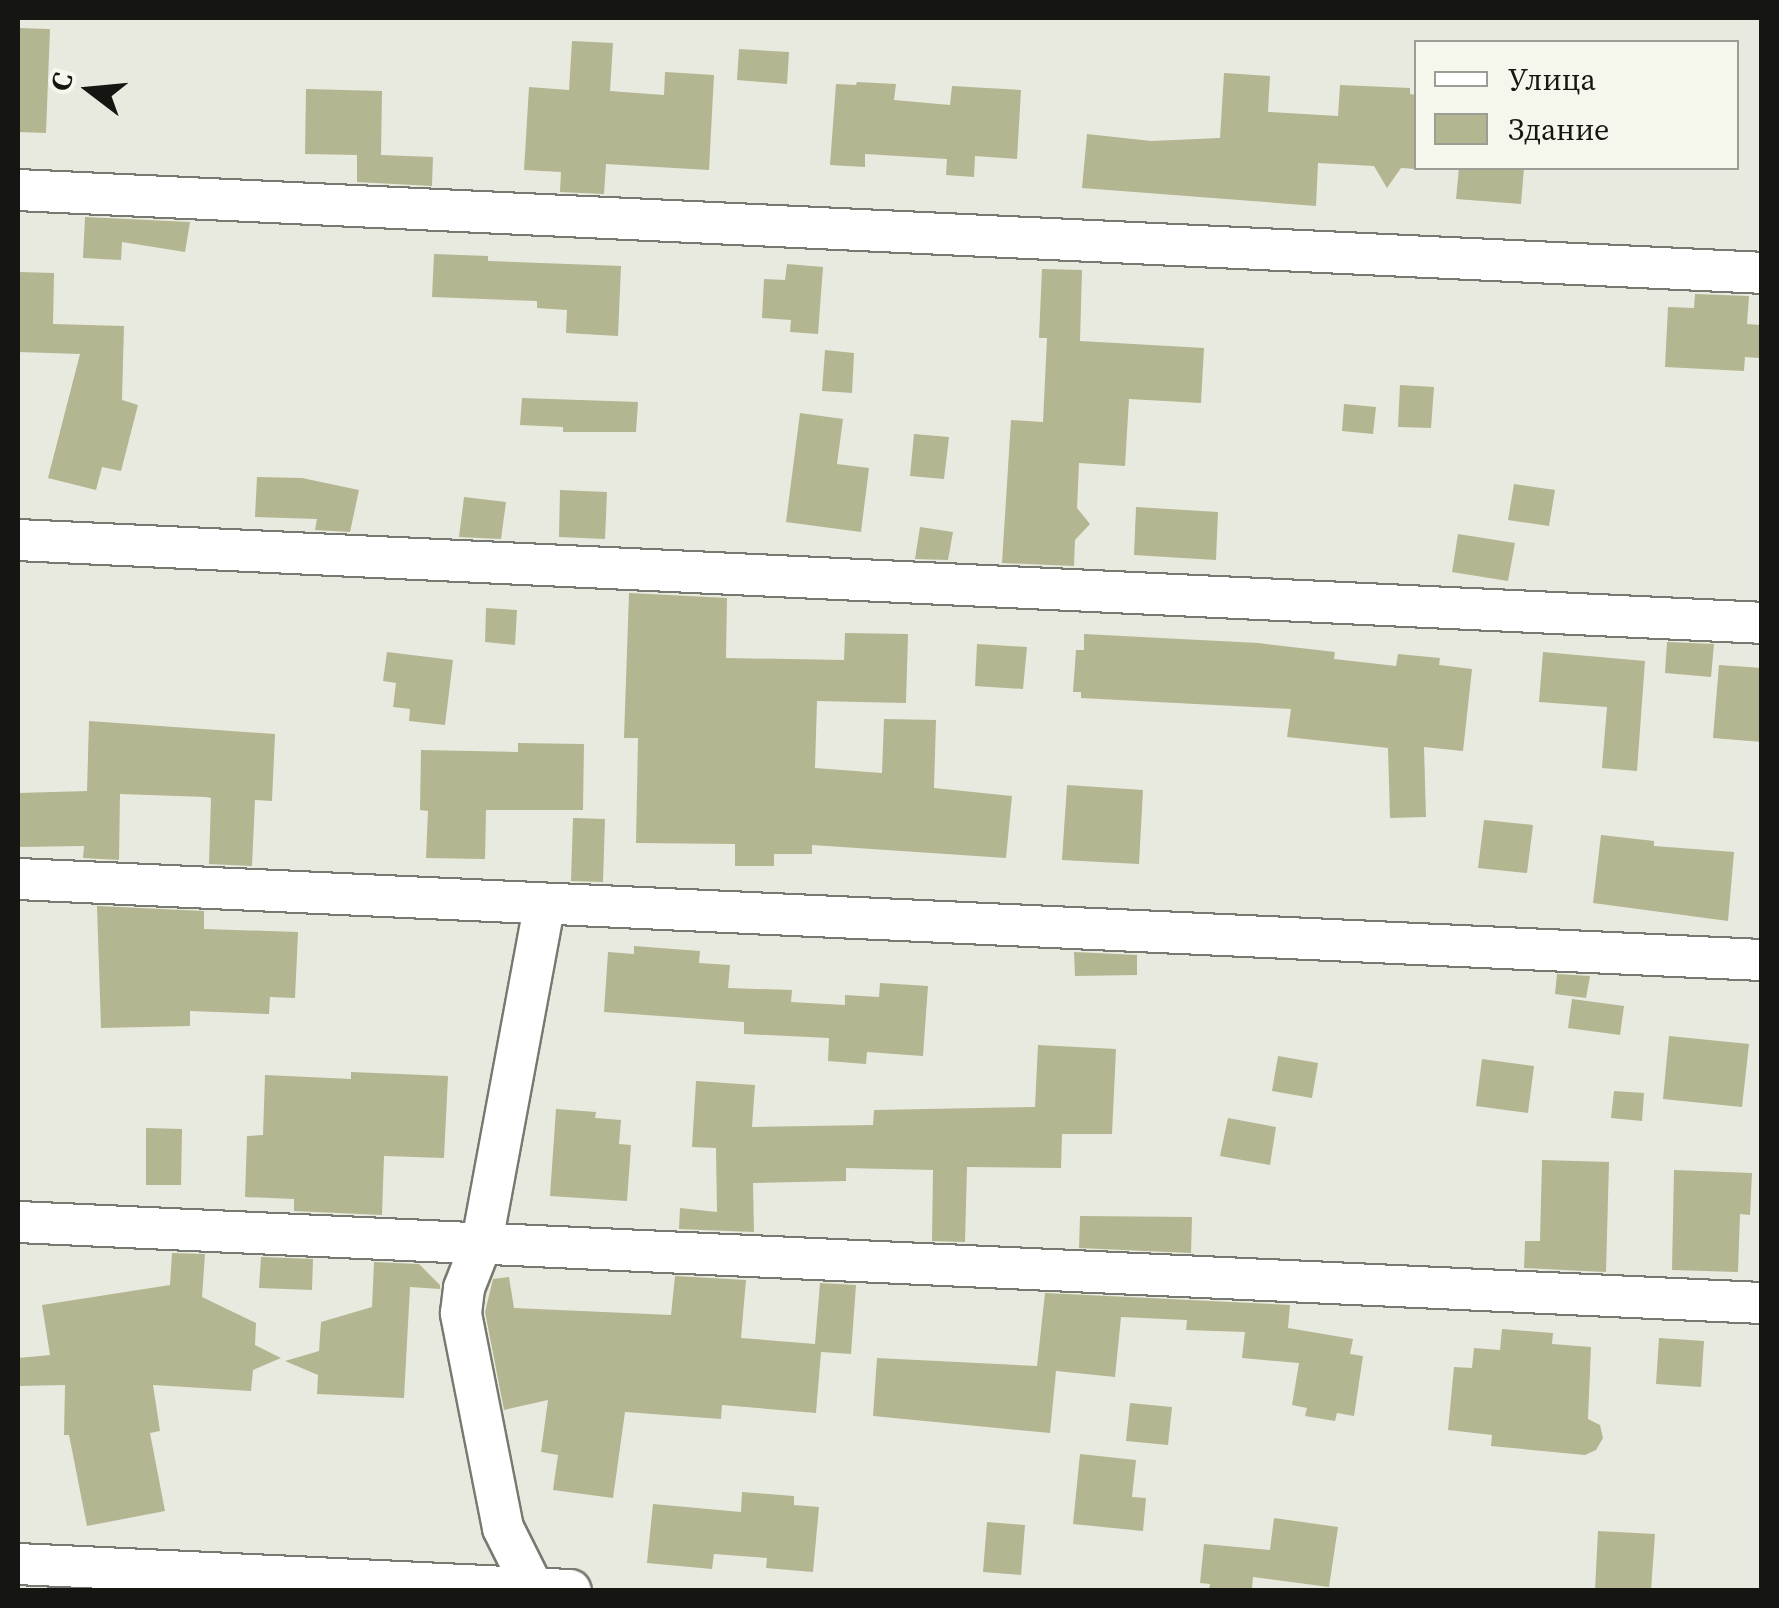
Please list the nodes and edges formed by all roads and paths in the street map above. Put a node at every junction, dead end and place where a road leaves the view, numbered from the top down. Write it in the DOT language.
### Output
graph roads {
  1 [pos="18,190"];
  2 [pos="1762,273"];
  3 [pos="18,540"];
  4 [pos="1762,623"];
  5 [pos="18,879"];
  6 [pos="544,906"];
  7 [pos="1762,960"];
  8 [pos="18,1222"];
  9 [pos="482,1242"];
  10 [pos="1762,1304"];
  11 [pos="18,1564"];
  12 [pos="534,1590"];
  13 [pos="570,1590"];
  1 -- 2 [label="lane"];
  3 -- 4 [label="lane"];
  5 -- 6 [label="lane"];
  6 -- 7 [label="lane"];
  6 -- 9 [label="lane"];
  8 -- 9 [label="lane"];
  9 -- 10 [label="lane"];
  9 -- 12 [label="lane"];
  11 -- 12 [label="lane"];
  12 -- 13 [label="lane"];
}
